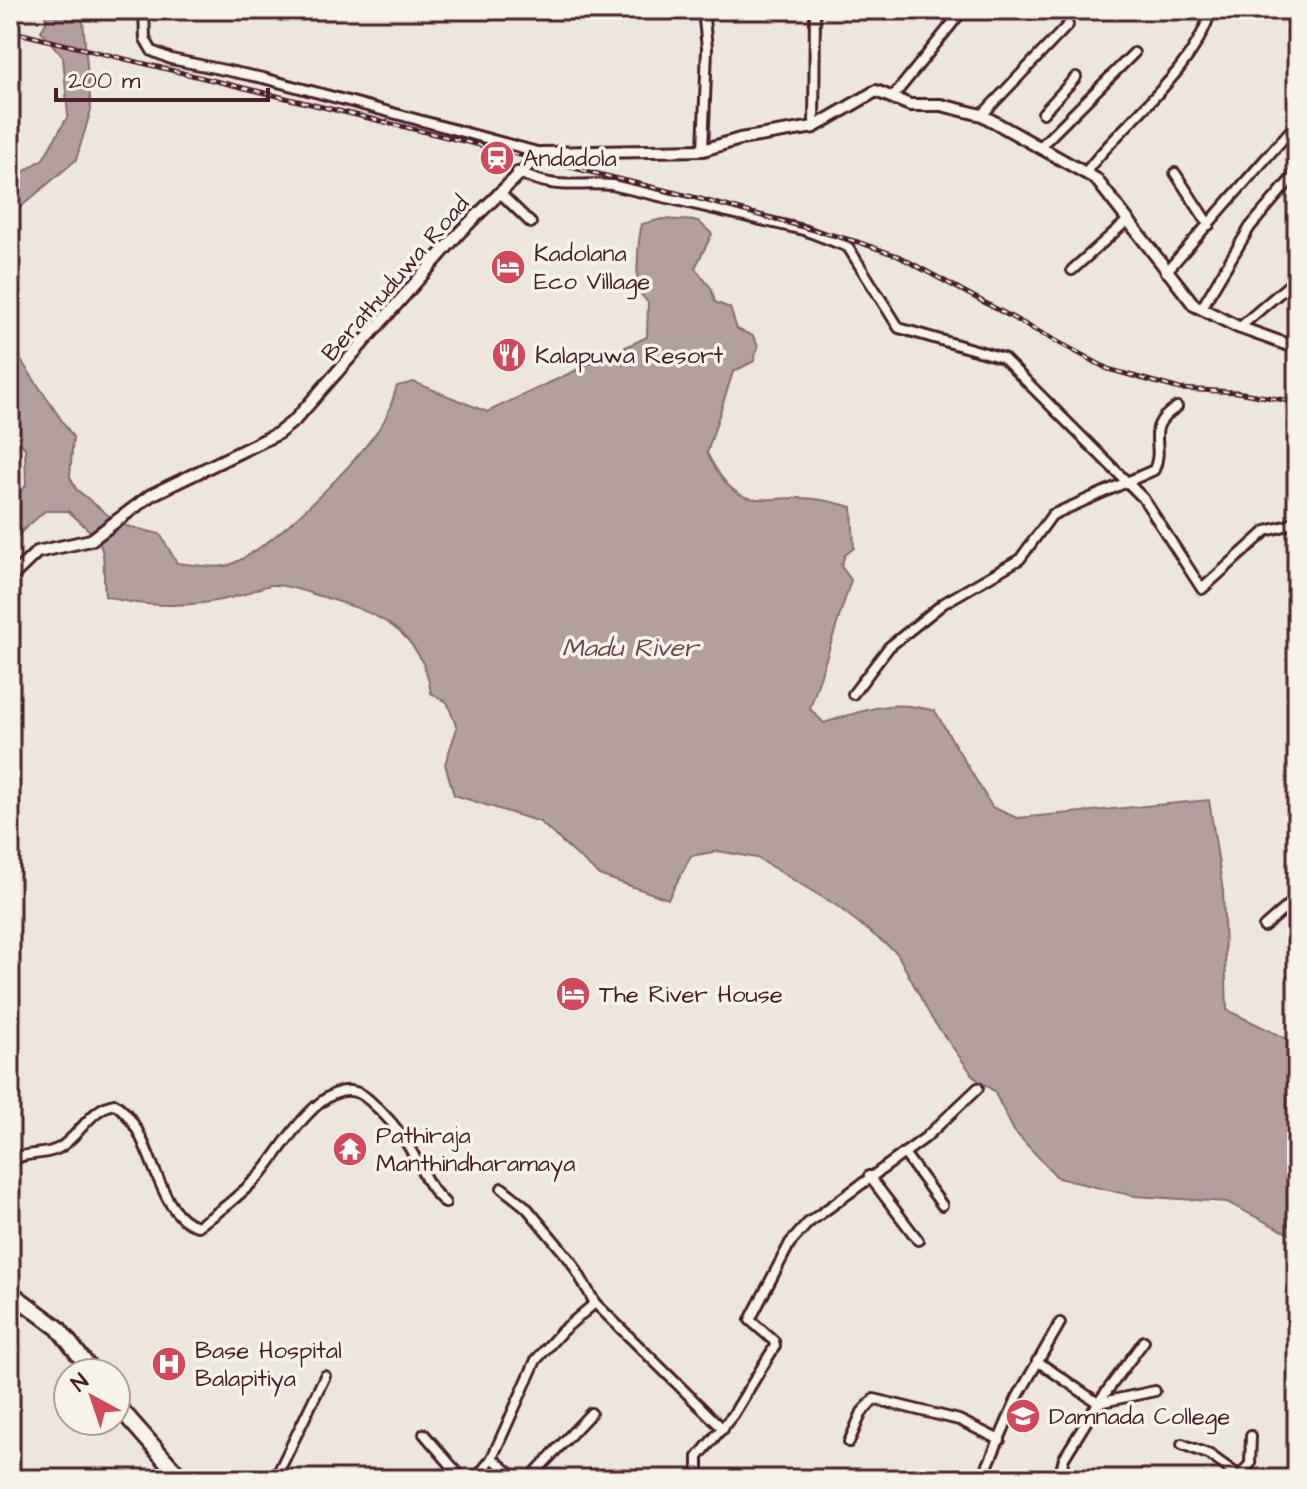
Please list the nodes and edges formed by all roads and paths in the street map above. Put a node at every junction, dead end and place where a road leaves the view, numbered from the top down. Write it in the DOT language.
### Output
graph roads {
  1 [pos="144,10"];
  2 [pos="703,10"];
  3 [pos="815,10"];
  4 [pos="963,10"];
  5 [pos="1211,10"];
  6 [pos="1068,25"];
  7 [pos="1134,53"];
  8 [pos="1076,77"];
  9 [pos="892,98"];
  10 [pos="1058,98"];
  11 [pos="1073,111"];
  12 [pos="1043,113"];
  13 [pos="982,115"];
  14 [pos="1297,123"];
  15 [pos="814,127"];
  16 [pos="1039,148"];
  17 [pos="703,150"];
  18 [pos="541,153"];
  19 [pos="517,172"];
  20 [pos="1297,172"];
  21 [pos="1085,173"];
  22 [pos="1175,173"];
  23 [pos="499,192"];
  24 [pos="1128,220"];
  25 [pos="531,223"];
  26 [pos="1209,225"];
  27 [pos="1072,270"];
  28 [pos="1166,272"];
  29 [pos="1297,278"];
  30 [pos="1201,309"];
  31 [pos="1240,327"];
  32 [pos="1297,348"];
  33 [pos="1177,407"];
  34 [pos="1129,483"];
  35 [pos="1297,518"];
  36 [pos="10,578"];
  37 [pos="853,694"];
  38 [pos="1297,898"];
  39 [pos="1264,927"];
  40 [pos="978,1088"];
  41 [pos="904,1153"];
  42 [pos="10,1162"];
  43 [pos="869,1176"];
  44 [pos="502,1188"];
  45 [pos="445,1203"];
  46 [pos="942,1205"];
  47 [pos="918,1240"];
  48 [pos="10,1292"];
  49 [pos="595,1303"];
  50 [pos="1060,1323"];
  51 [pos="1144,1341"];
  52 [pos="81,1357"];
  53 [pos="1037,1361"];
  54 [pos="325,1376"];
  55 [pos="1155,1391"];
  56 [pos="1098,1403"];
  57 [pos="591,1413"];
  58 [pos="132,1422"];
  59 [pos="723,1429"];
  60 [pos="424,1434"];
  61 [pos="1251,1436"];
  62 [pos="1000,1440"];
  63 [pos="849,1442"];
  64 [pos="1182,1444"];
  65 [pos="492,1458"];
  66 [pos="1240,1478"];
  67 [pos="182,1479"];
  68 [pos="275,1479"];
  69 [pos="463,1479"];
  70 [pos="476,1479"];
  71 [pos="517,1479"];
  72 [pos="529,1479"];
  73 [pos="698,1479"];
  74 [pos="982,1479"];
  75 [pos="1059,1479"];
  1 -- 18 [label="street"];
  2 -- 17 [label="street"];
  3 -- 15 [label="street"];
  4 -- 9 [label="street"];
  5 -- 21 [label="street"];
  6 -- 13 [label="street"];
  7 -- 11 [label="street"];
  8 -- 10 [label="street"];
  9 -- 13 [label="street"];
  9 -- 15 [label="street"];
  10 -- 11 [label="street"];
  10 -- 12 [label="street"];
  11 -- 16 [label="street"];
  13 -- 16 [label="street"];
  14 -- 26 [label="street"];
  15 -- 17 [label="street"];
  16 -- 21 [label="street"];
  17 -- 18 [label="street"];
  18 -- 19 [label="street, Berathuduwa Road"];
  19 -- 23 [label="street, Berathuduwa Road"];
  19 -- 34 [label="street"];
  20 -- 30 [label="street"];
  21 -- 24 [label="street"];
  22 -- 26 [label="street"];
  23 -- 25 [label="street"];
  23 -- 36 [label="street, Berathuduwa Road"];
  24 -- 27 [label="street"];
  24 -- 28 [label="street"];
  26 -- 28 [label="street"];
  28 -- 30 [label="street"];
  29 -- 31 [label="street"];
  30 -- 31 [label="street"];
  31 -- 32 [label="street"];
  33 -- 34 [label="street"];
  34 -- 35 [label="street"];
  34 -- 37 [label="street"];
  38 -- 39 [label="street"];
  40 -- 41 [label="street"];
  41 -- 43 [label="street"];
  41 -- 46 [label="street"];
  42 -- 45 [label="street"];
  43 -- 47 [label="street"];
  43 -- 59 [label="street"];
  44 -- 49 [label="street"];
  48 -- 52 [label="highway"];
  49 -- 59 [label="street"];
  49 -- 65 [label="street"];
  50 -- 53 [label="street"];
  51 -- 56 [label="street"];
  53 -- 56 [label="street"];
  53 -- 62 [label="street"];
  54 -- 68 [label="street"];
  55 -- 56 [label="street"];
  56 -- 75 [label="street"];
  57 -- 72 [label="street"];
  58 -- 67 [label="highway"];
  59 -- 73 [label="street"];
  60 -- 69 [label="street"];
  61 -- 66 [label="street"];
  62 -- 63 [label="street"];
  62 -- 74 [label="street"];
  64 -- 66 [label="street"];
  65 -- 70 [label="street"];
  65 -- 71 [label="street"];
}
